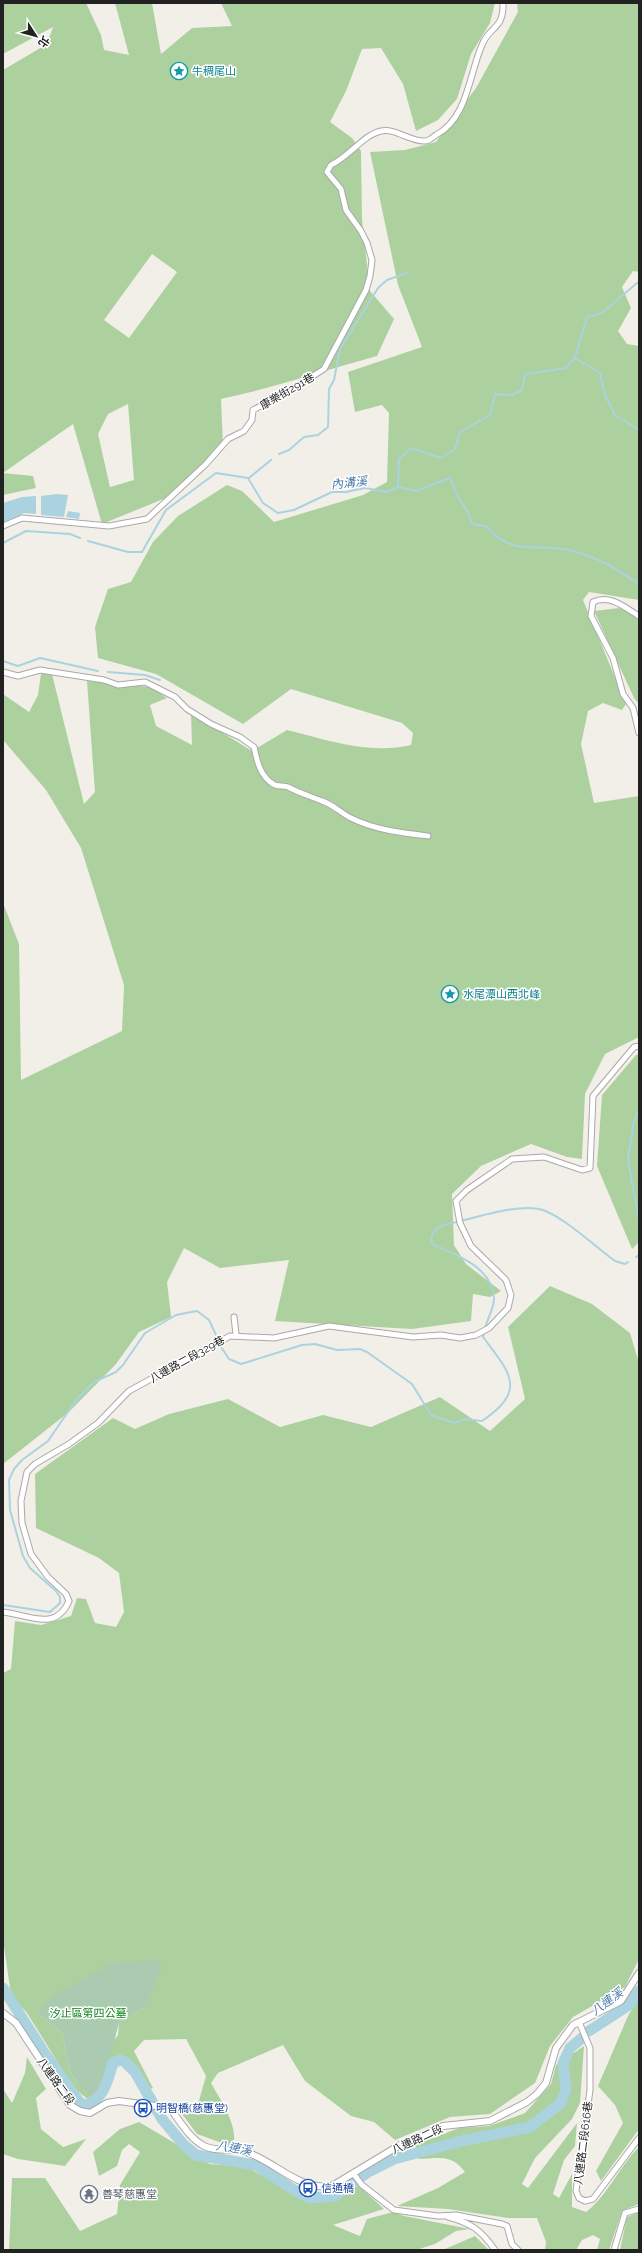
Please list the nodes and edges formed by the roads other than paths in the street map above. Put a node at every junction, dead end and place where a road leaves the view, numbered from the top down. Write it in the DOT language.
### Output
graph roads {
  1 [pos="503,3"];
  2 [pos="3,526"];
  3 [pos="639,616"];
  4 [pos="3,672"];
  5 [pos="639,733"];
  6 [pos="428,836"];
  7 [pos="639,1046"];
  8 [pos="234,1317"];
  9 [pos="236,1334"];
  10 [pos="3,1612"];
  11 [pos="639,1973"];
  12 [pos="3,2013"];
  13 [pos="579,2022"];
  14 [pos="639,2138"];
  15 [pos="354,2174"];
  16 [pos="639,2208"];
  17 [pos="441,2215"];
  18 [pos="495,2250"];
  19 [pos="518,2250"];
  20 [pos="614,2250"];
  1 -- 2 [label="street, 康樂街291巷"];
  3 -- 5 [label="street"];
  4 -- 6 [label="street"];
  7 -- 9 [label="street, 八連路二段329巷"];
  8 -- 9 [label="street"];
  9 -- 10 [label="street, 八連路二段329巷"];
  11 -- 13 [label="street, 八連路二段"];
  12 -- 15 [label="street, 八連路二段"];
  13 -- 14 [label="street, 八連路二段616巷"];
  13 -- 15 [label="street, 八連路二段"];
  15 -- 17 [label="street"];
  16 -- 20 [label="street"];
  17 -- 18 [label="street"];
  17 -- 19 [label="street"];
}
